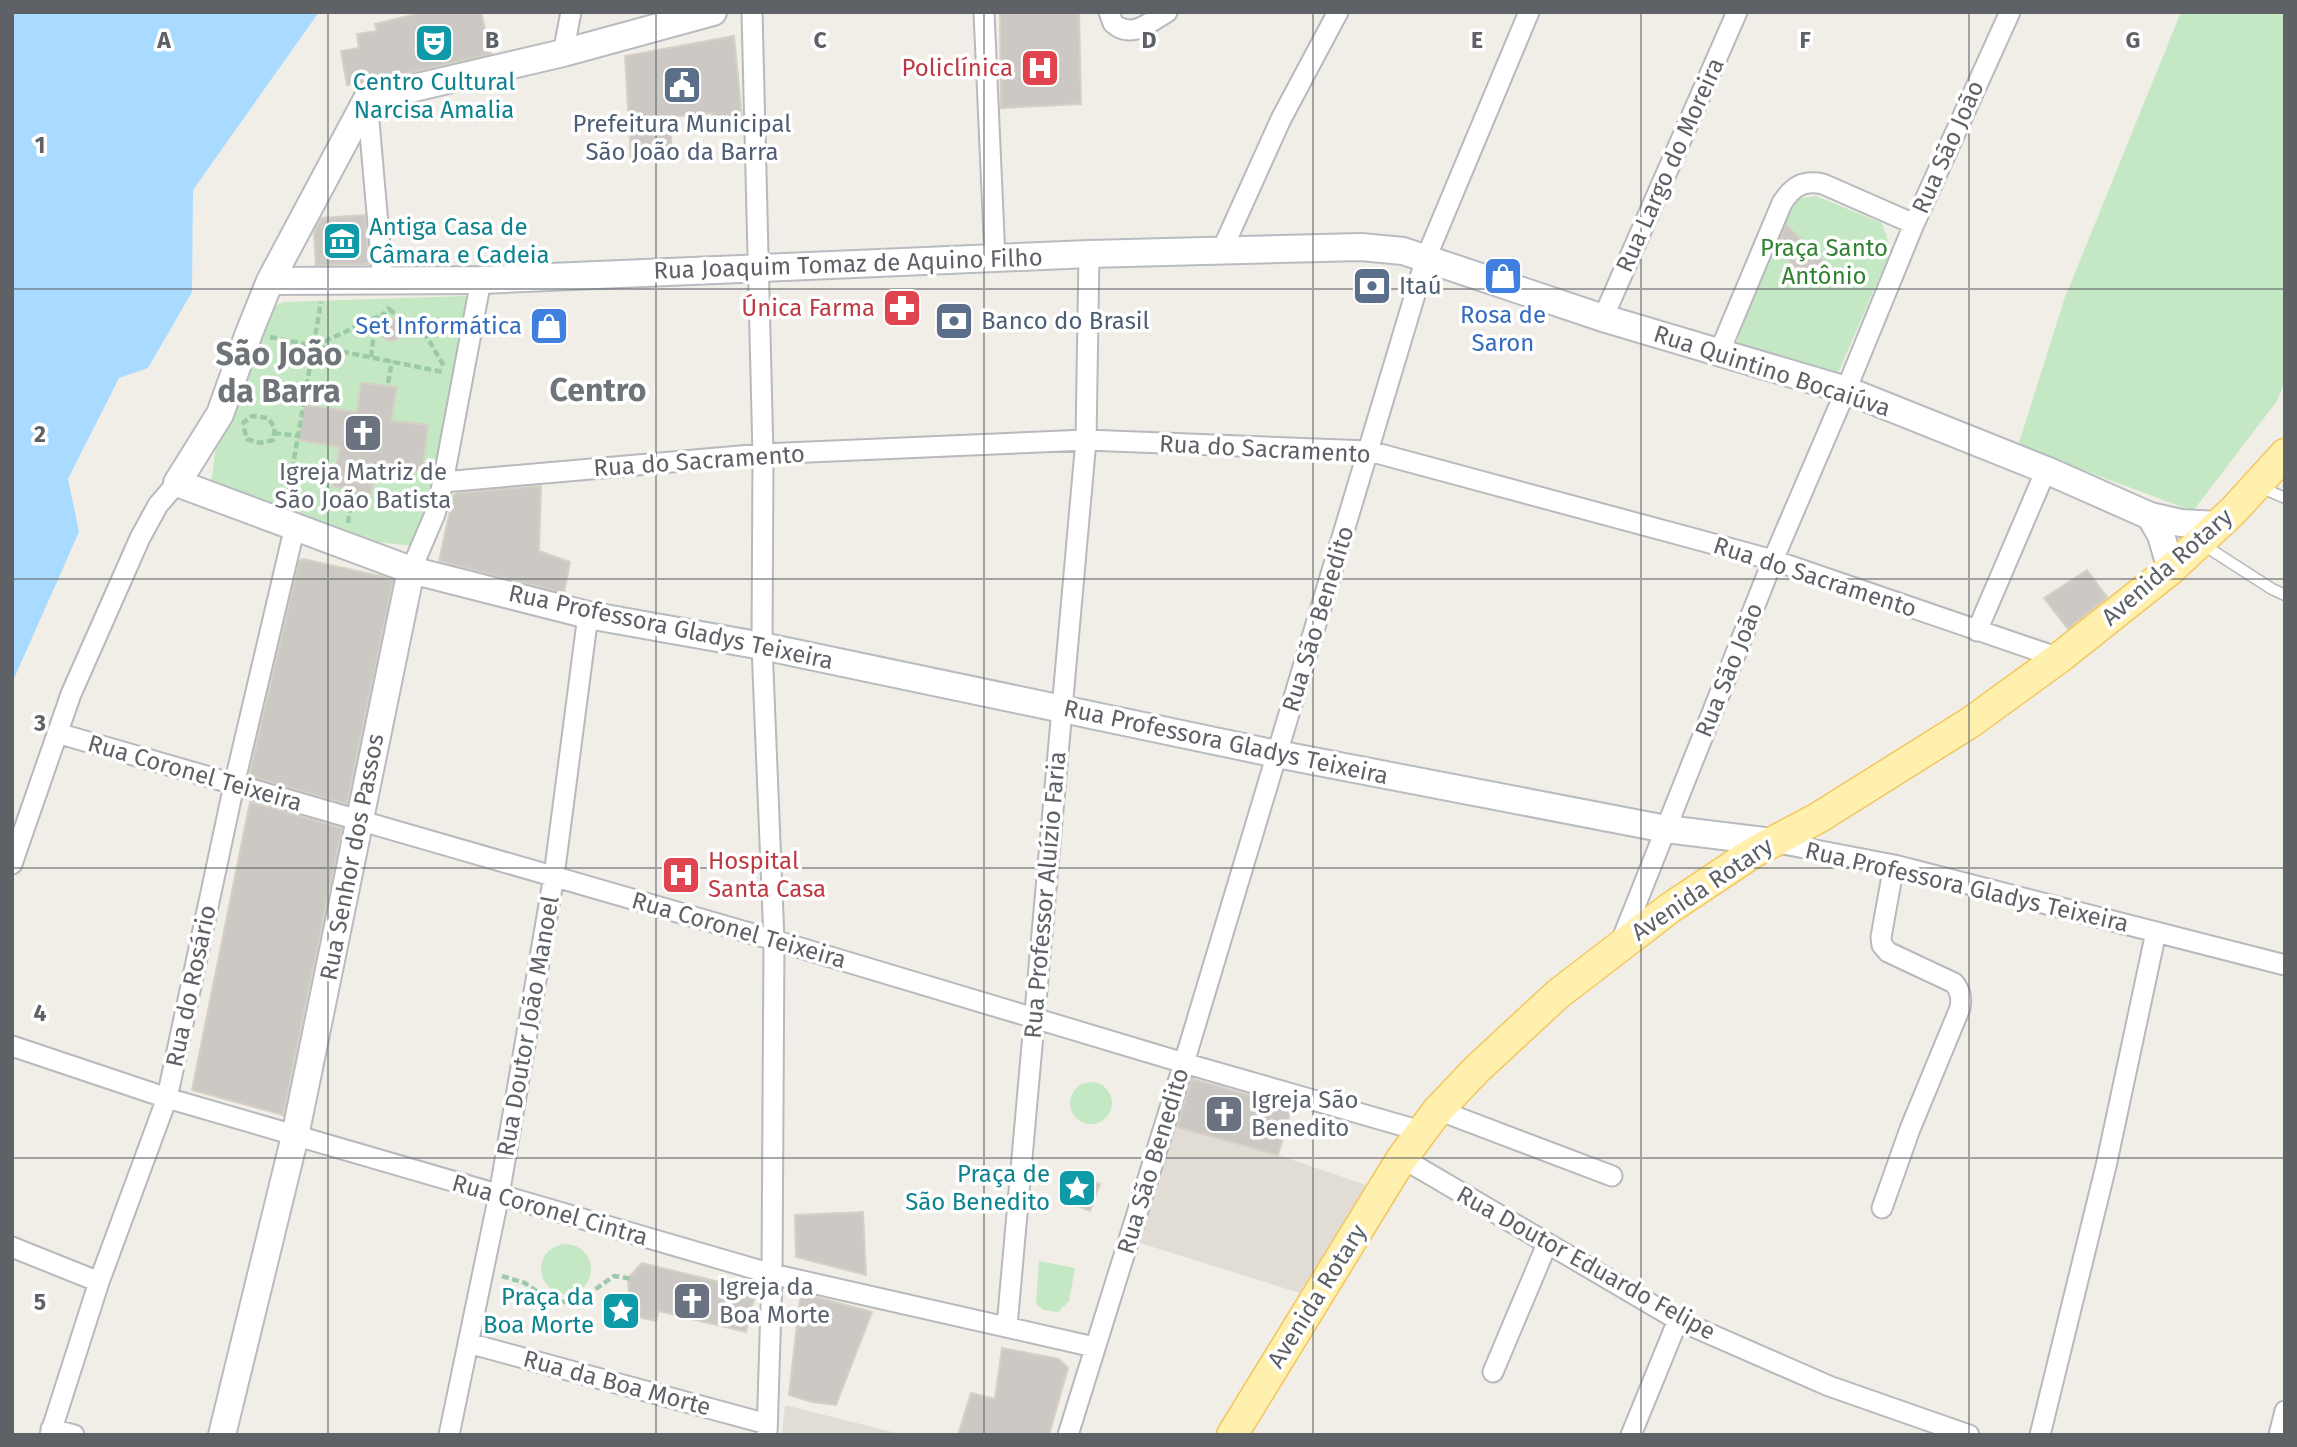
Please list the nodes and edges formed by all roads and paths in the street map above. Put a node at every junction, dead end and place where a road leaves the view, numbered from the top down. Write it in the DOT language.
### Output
graph roads {
  1 [pos="571,12"];
  2 [pos="713,12"];
  3 [pos="752,12"];
  4 [pos="984,12"];
  5 [pos="1109,12"];
  6 [pos="1167,12"];
  7 [pos="1338,12"];
  8 [pos="1529,12"];
  9 [pos="1737,12"];
  10 [pos="2010,12"];
  11 [pos="563,53"];
  12 [pos="367,100"];
  13 [pos="1914,224"];
  14 [pos="1222,250"];
  15 [pos="1089,254"];
  16 [pos="1426,258"];
  17 [pos="995,259"];
  18 [pos="758,268"];
  19 [pos="481,280"];
  20 [pos="270,281"];
  21 [pos="324,281"];
  22 [pos="388,281"];
  23 [pos="388,310"];
  24 [pos="1603,318"];
  25 [pos="249,332"];
  26 [pos="314,346"];
  27 [pos="1719,353"];
  28 [pos="371,357"];
  29 [pos="392,361"];
  30 [pos="388,383"];
  31 [pos="1846,390"];
  32 [pos="218,417"];
  33 [pos="243,425"];
  34 [pos="274,433"];
  35 [pos="299,436"];
  36 [pos="1086,440"];
  37 [pos="1369,451"];
  38 [pos="763,454"];
  39 [pos="2285,454"];
  40 [pos="2046,470"];
  41 [pos="443,482"];
  42 [pos="177,483"];
  43 [pos="2256,485"];
  44 [pos="2285,498"];
  45 [pos="435,514"];
  46 [pos="2150,516"];
  47 [pos="289,524"];
  48 [pos="2208,534"];
  49 [pos="344,544"];
  50 [pos="1773,560"];
  51 [pos="2171,569"];
  52 [pos="411,570"];
  53 [pos="2285,594"];
  54 [pos="588,615"];
  55 [pos="1977,631"];
  56 [pos="762,646"];
  57 [pos="2059,658"];
  58 [pos="1062,708"];
  59 [pos="57,733"];
  60 [pos="1278,754"];
  61 [pos="234,785"];
  62 [pos="360,820"];
  63 [pos="1666,829"];
  64 [pos="1772,842"];
  65 [pos="12,864"];
  66 [pos="1894,865"];
  67 [pos="554,876"];
  68 [pos="2156,932"];
  69 [pos="774,940"];
  70 [pos="1620,944"];
  71 [pos="2285,965"];
  72 [pos="1034,1016"];
  73 [pos="12,1046"];
  74 [pos="1184,1063"];
  75 [pos="167,1098"];
  76 [pos="1430,1120"];
  77 [pos="295,1136"];
  78 [pos="1402,1158"];
  79 [pos="1612,1176"];
  80 [pos="499,1195"];
  81 [pos="1882,1208"];
  82 [pos="1547,1244"];
  83 [pos="12,1247"];
  84 [pos="484,1271"];
  85 [pos="772,1275"];
  86 [pos="633,1279"];
  87 [pos="99,1282"];
  88 [pos="1678,1321"];
  89 [pos="1007,1326"];
  90 [pos="468,1343"];
  91 [pos="1094,1347"];
  92 [pos="1493,1372"];
  93 [pos="2285,1411"];
  94 [pos="767,1429"];
  95 [pos="51,1432"];
  96 [pos="1237,1433"];
  97 [pos="74,1435"];
  98 [pos="222,1435"];
  99 [pos="449,1435"];
  100 [pos="1068,1435"];
  101 [pos="1631,1435"];
  102 [pos="1969,1435"];
  103 [pos="2040,1435"];
  104 [pos="2278,1435"];
  1 -- 11 [label="street"];
  2 -- 11 [label="main road"];
  3 -- 18 [label="street"];
  4 -- 17 [label="street"];
  5 -- 6 [label="street"];
  7 -- 14 [label="street"];
  8 -- 16 [label="street, Rua São Benedito"];
  9 -- 24 [label="street, Rua Largo do Moreira"];
  10 -- 13 [label="street, Rua São João"];
  11 -- 12 [label="main road"];
  12 -- 20 [label="main road"];
  12 -- 22 [label="street"];
  13 -- 27 [label="street"];
  13 -- 31 [label="street, Rua São João"];
  14 -- 15 [label="main road, Rua Joaquim Tomaz de Aquino Filho"];
  14 -- 16 [label="main road, Rua Joaquim Tomaz de Aquino Filho"];
  15 -- 17 [label="main road, Rua Joaquim Tomaz de Aquino Filho"];
  15 -- 36 [label="street, Rua Professor Aluízio Faria"];
  16 -- 24 [label="main road, Rua Quintino Bocaiúva"];
  16 -- 37 [label="street, Rua São Benedito"];
  17 -- 18 [label="main road, Rua Joaquim Tomaz de Aquino Filho"];
  18 -- 19 [label="main road, Rua Joaquim Tomaz de Aquino Filho"];
  18 -- 38 [label="street"];
  19 -- 22 [label="main road, Rua Joaquim Tomaz de Aquino Filho"];
  19 -- 41 [label="street, Rua Senhor dos Passos"];
  20 -- 21 [label="main road, Rua Joaquim Tomaz de Aquino Filho"];
  20 -- 25 [label="main road"];
  21 -- 22 [label="main road, Rua Joaquim Tomaz de Aquino Filho"];
  21 -- 26 [label="path"];
  22 -- 23 [label="path"];
  23 -- 26 [label="path"];
  23 -- 28 [label="path"];
  23 -- 29 [label="path"];
  24 -- 27 [label="main road, Rua Quintino Bocaiúva"];
  25 -- 26 [label="path"];
  25 -- 32 [label="main road"];
  26 -- 28 [label="path"];
  26 -- 35 [label="path"];
  27 -- 31 [label="main road, Rua Quintino Bocaiúva"];
  28 -- 29 [label="path"];
  29 -- 30 [label="path"];
  31 -- 40 [label="main road, Rua Quintino Bocaiúva"];
  31 -- 50 [label="street, Rua São João"];
  32 -- 33 [label="path"];
  32 -- 42 [label="main road"];
  33 -- 34 [label="path"];
  33 -- 34 [label="path"];
  34 -- 35 [label="path"];
  35 -- 47 [label="path"];
  36 -- 37 [label="street, Rua do Sacramento"];
  36 -- 38 [label="street, Rua do Sacramento"];
  36 -- 58 [label="street, Rua Professor Aluízio Faria"];
  37 -- 50 [label="street, Rua do Sacramento"];
  37 -- 60 [label="street, Rua São Benedito"];
  38 -- 41 [label="street, Rua do Sacramento"];
  38 -- 56 [label="street"];
  39 -- 43 [label="main road, Avenida Rotary"];
  40 -- 46 [label="main road, Rua Quintino Bocaiúva"];
  40 -- 55 [label="street"];
  41 -- 45 [label="street, Rua Senhor dos Passos"];
  42 -- 47 [label="main road, Rua Professora Gladys Teixeira"];
  42 -- 59 [label="street"];
  43 -- 44 [label="lane"];
  43 -- 48 [label="main road, Avenida Rotary"];
  45 -- 49 [label="path"];
  45 -- 52 [label="street, Rua Senhor dos Passos"];
  46 -- 48 [label="main road, Rua Quintino Bocaiúva"];
  46 -- 51 [label="main road"];
  47 -- 49 [label="main road, Rua Professora Gladys Teixeira"];
  47 -- 61 [label="street, Rua do Rosário"];
  48 -- 51 [label="main road, Avenida Rotary"];
  48 -- 53 [label="lane"];
  49 -- 52 [label="main road, Rua Professora Gladys Teixeira"];
  50 -- 55 [label="street, Rua do Sacramento"];
  50 -- 63 [label="street, Rua São João"];
  51 -- 57 [label="main road, Avenida Rotary"];
  52 -- 54 [label="main road, Rua Professora Gladys Teixeira"];
  52 -- 62 [label="main road, Rua Senhor dos Passos"];
  54 -- 56 [label="main road, Rua Professora Gladys Teixeira"];
  54 -- 67 [label="street, Rua Doutor João Manoel"];
  55 -- 57 [label="street, Rua do Sacramento"];
  56 -- 58 [label="main road, Rua Professora Gladys Teixeira"];
  56 -- 69 [label="street"];
  57 -- 64 [label="main road, Avenida Rotary"];
  58 -- 60 [label="main road, Rua Professora Gladys Teixeira"];
  58 -- 72 [label="street, Rua Professor Aluízio Faria"];
  59 -- 61 [label="street, Rua Coronel Teixeira"];
  59 -- 65 [label="street"];
  60 -- 63 [label="main road, Rua Professora Gladys Teixeira"];
  60 -- 74 [label="street, Rua São Benedito"];
  61 -- 62 [label="street, Rua Coronel Teixeira"];
  61 -- 75 [label="street, Rua do Rosário"];
  62 -- 67 [label="street, Rua Coronel Teixeira"];
  62 -- 77 [label="main road, Rua Senhor dos Passos"];
  63 -- 64 [label="main road, Rua Professora Gladys Teixeira"];
  63 -- 70 [label="street, Rua São João"];
  64 -- 66 [label="street, Rua Professora Gladys Teixeira"];
  64 -- 70 [label="main road, Avenida Rotary"];
  66 -- 68 [label="street, Rua Professora Gladys Teixeira"];
  66 -- 81 [label="street"];
  67 -- 69 [label="street, Rua Coronel Teixeira"];
  67 -- 80 [label="street, Rua Doutor João Manoel"];
  68 -- 71 [label="street, Rua Professora Gladys Teixeira"];
  68 -- 103 [label="street"];
  69 -- 72 [label="street, Rua Coronel Teixeira"];
  69 -- 85 [label="street"];
  70 -- 76 [label="main road, Avenida Rotary"];
  72 -- 74 [label="street, Rua Coronel Teixeira"];
  72 -- 89 [label="street, Rua Professor Aluízio Faria"];
  73 -- 75 [label="street, Rua Coronel Cintra"];
  74 -- 76 [label="street, Rua Coronel Teixeira"];
  74 -- 91 [label="street, Rua São Benedito"];
  75 -- 77 [label="street, Rua Coronel Cintra"];
  75 -- 87 [label="street, Rua do Rosário"];
  76 -- 78 [label="main road, Avenida Rotary"];
  76 -- 79 [label="street, Rua Coronel Teixeira"];
  77 -- 80 [label="street, Rua Coronel Cintra"];
  77 -- 98 [label="main road, Rua Senhor dos Passos"];
  78 -- 82 [label="street, Rua Doutor Eduardo Felipe"];
  78 -- 96 [label="main road, Avenida Rotary"];
  80 -- 84 [label="street, Rua Doutor João Manoel"];
  80 -- 85 [label="street, Rua Coronel Cintra"];
  82 -- 88 [label="street, Rua Doutor Eduardo Felipe"];
  82 -- 92 [label="street"];
  83 -- 87 [label="street"];
  84 -- 86 [label="path"];
  84 -- 90 [label="street, Rua Doutor João Manoel"];
  85 -- 89 [label="street, Rua Coronel Cintra"];
  85 -- 94 [label="street"];
  87 -- 95 [label="street, Rua do Rosário"];
  88 -- 101 [label="street"];
  88 -- 102 [label="street, Rua Doutor Eduardo Felipe"];
  89 -- 91 [label="street, Rua Coronel Cintra"];
  90 -- 94 [label="street, Rua da Boa Morte"];
  90 -- 99 [label="street, Rua Doutor João Manoel"];
  91 -- 100 [label="street, Rua São Benedito"];
  93 -- 104 [label="street"];
  95 -- 97 [label="street"];
}
